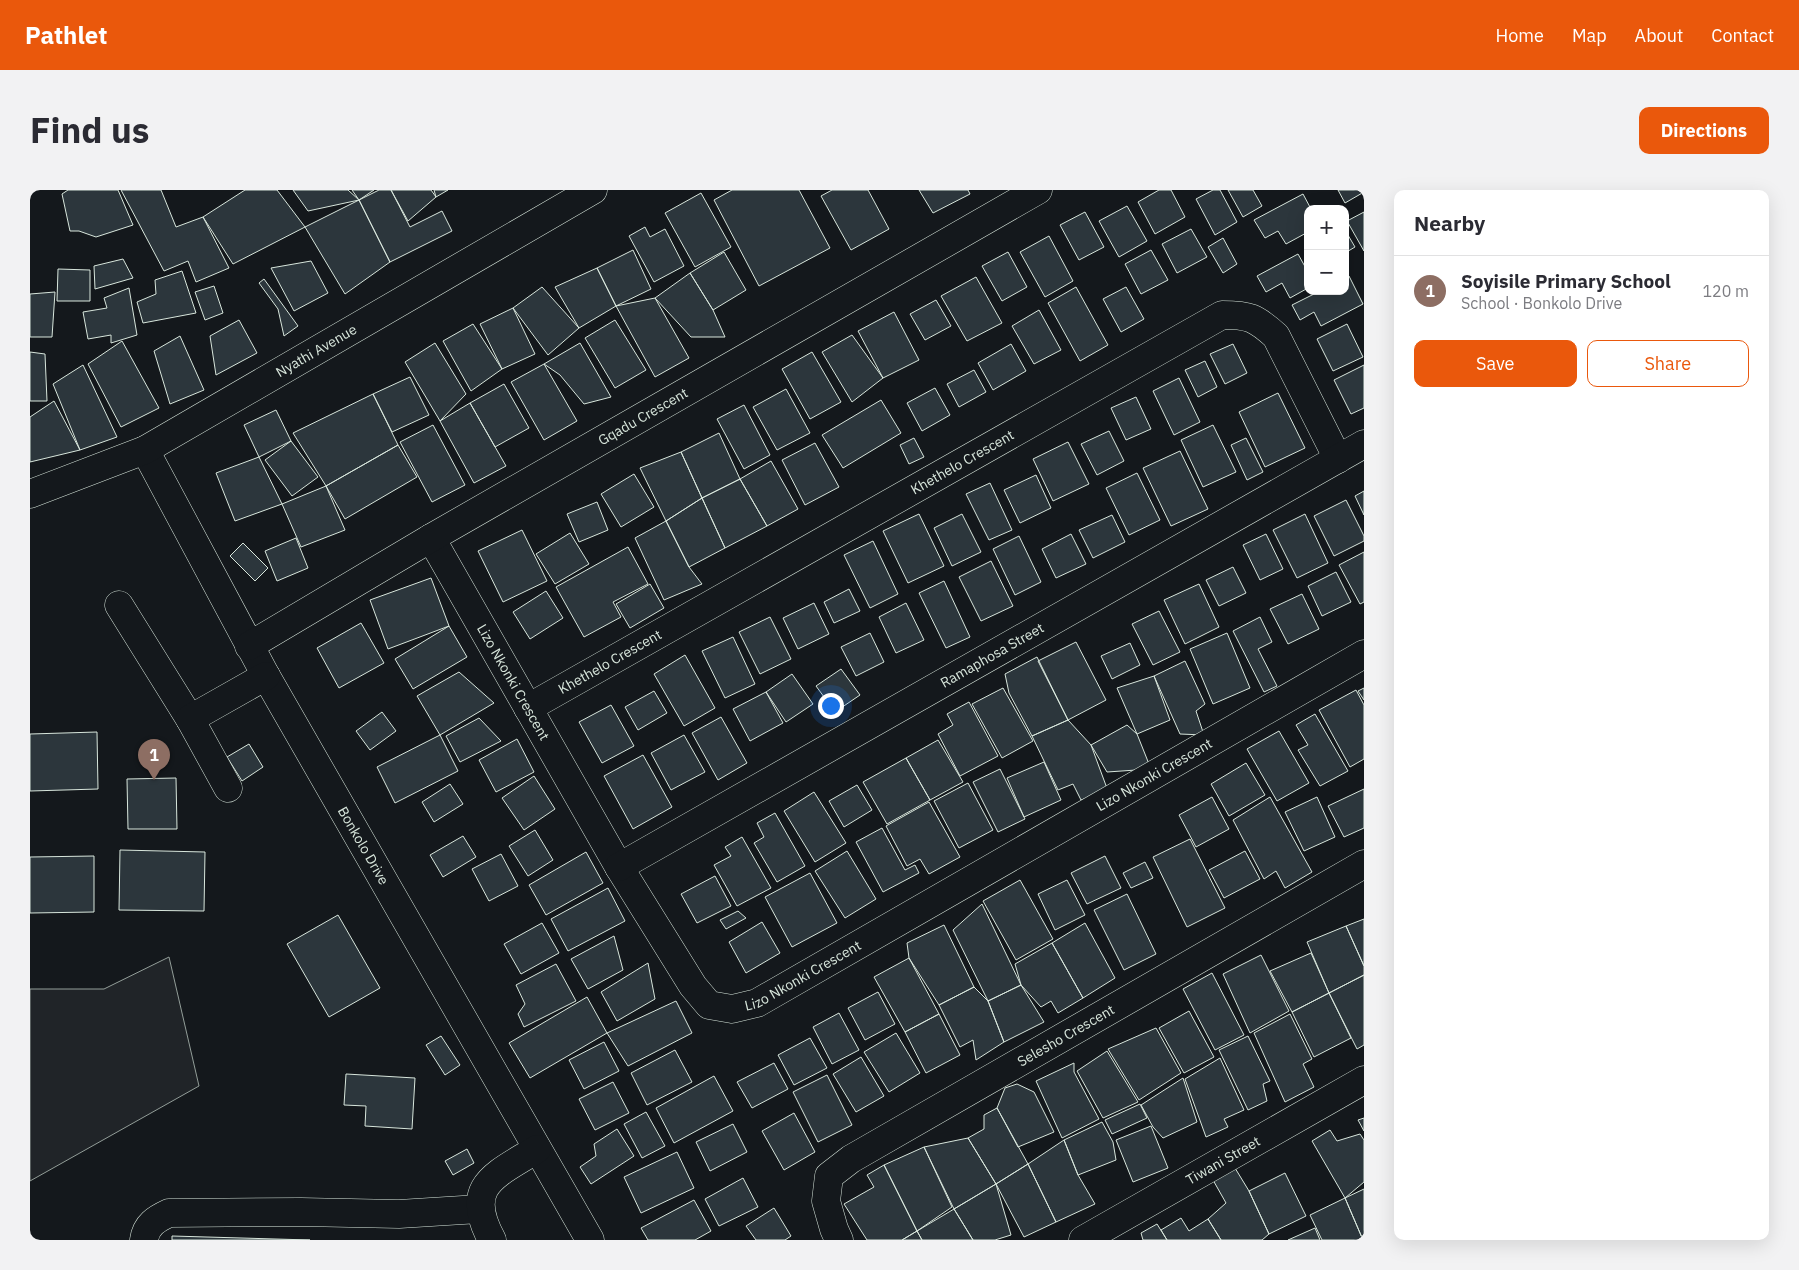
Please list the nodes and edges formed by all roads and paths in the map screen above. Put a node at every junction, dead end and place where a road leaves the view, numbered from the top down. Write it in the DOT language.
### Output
graph roads {
  1 [pos="593,190"];
  2 [pos="1038,190"];
  3 [pos="1364,444"];
  4 [pos="145,450"];
  5 [pos="1338,459"];
  6 [pos="30,494"];
  7 [pos="431,538"];
  8 [pos="118,605"];
  9 [pos="249,646"];
  10 [pos="1364,654"];
  11 [pos="266,676"];
  12 [pos="528,708"];
  13 [pos="190,719"];
  14 [pos="228,788"];
  15 [pos="1364,864"];
  16 [pos="619,867"];
  17 [pos="1364,1080"];
  18 [pos="537,1149"];
  19 [pos="480,1209"];
  20 [pos="144,1240"];
  21 [pos="492,1240"];
  22 [pos="590,1240"];
  23 [pos="839,1240"];
  24 [pos="1083,1240"];
  1 -- 4 [label="street, Nyathi Avenue"];
  2 -- 7 [label="street, Gqadu Crescent"];
  3 -- 5 [label="street, Ramaphosa Street"];
  4 -- 6 [label="street, Nyathi Avenue"];
  4 -- 9 [label="street, Bonkolo Drive"];
  5 -- 12 [label="street, Khethelo Crescent"];
  5 -- 16 [label="street, Ramaphosa Street"];
  7 -- 9 [label="street, Gqadu Crescent"];
  7 -- 12 [label="street, Lizo Nkonki Crescent"];
  8 -- 13 [label="street"];
  9 -- 11 [label="street, Bonkolo Drive"];
  10 -- 16 [label="street, Lizo Nkonki Crescent"];
  11 -- 13 [label="street"];
  11 -- 18 [label="street, Bonkolo Drive"];
  12 -- 16 [label="street, Lizo Nkonki Crescent"];
  13 -- 14 [label="street"];
  15 -- 23 [label="street, Selesho Crescent"];
  17 -- 24 [label="street, Tiwani Street"];
  18 -- 19 [label="street"];
  18 -- 22 [label="street, Bonkolo Drive"];
  19 -- 20 [label="street"];
  19 -- 21 [label="street"];
}
